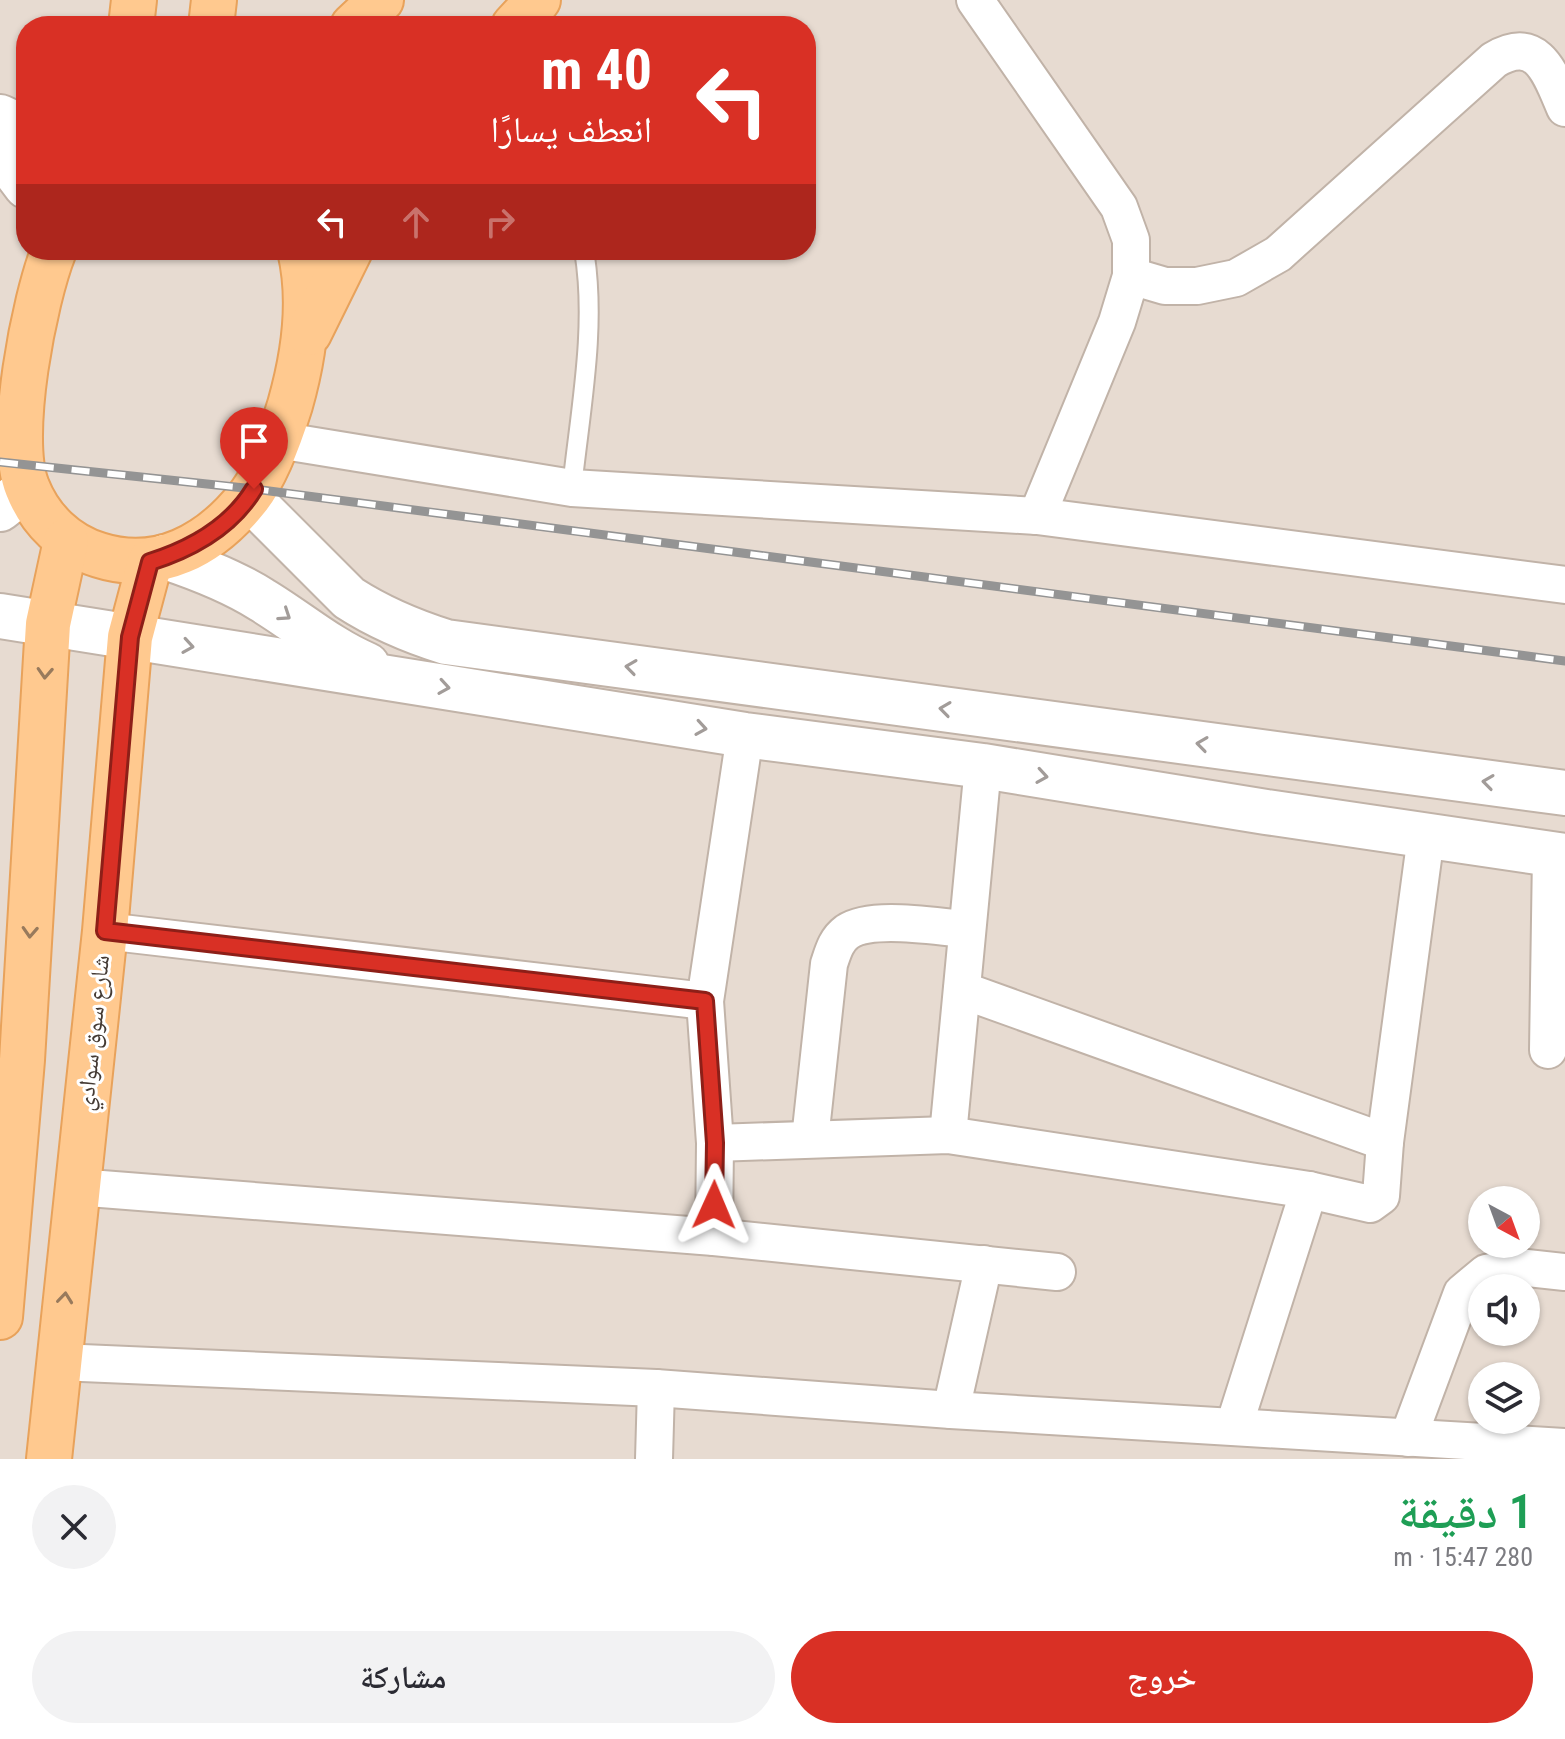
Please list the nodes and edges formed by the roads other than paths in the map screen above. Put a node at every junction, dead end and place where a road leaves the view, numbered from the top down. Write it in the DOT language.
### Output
graph roads {
  1 [pos="381,0"];
  2 [pos="538,0"];
  3 [pos="975,0"];
  4 [pos="364,16"];
  5 [pos="523,16"];
  6 [pos="1565,108"];
  7 [pos="0,151"];
  8 [pos="16,173"];
  9 [pos="49,260"];
  10 [pos="301,260"];
  11 [pos="345,260"];
  12 [pos="586,260"];
  13 [pos="1131,276"];
  14 [pos="304,342"];
  15 [pos="10,433"];
  16 [pos="278,440"];
  17 [pos="572,488"];
  18 [pos="14,498"];
  19 [pos="249,498"];
  20 [pos="1037,516"];
  21 [pos="66,541"];
  22 [pos="158,559"];
  23 [pos="1565,585"];
  24 [pos="0,616"];
  25 [pos="48,624"];
  26 [pos="130,637"];
  27 [pos="400,680"];
  28 [pos="745,735"];
  29 [pos="1271,754"];
  30 [pos="983,766"];
  31 [pos="1565,793"];
  32 [pos="1266,812"];
  33 [pos="1426,836"];
  34 [pos="1558,855"];
  35 [pos="966,929"];
  36 [pos="105,931"];
  37 [pos="962,990"];
  38 [pos="705,1001"];
  39 [pos="1548,1050"];
  40 [pos="11,1058"];
  41 [pos="948,1135"];
  42 [pos="810,1139"];
  43 [pos="1385,1142"];
  44 [pos="715,1143"];
  45 [pos="76,1187"];
  46 [pos="1309,1190"];
  47 [pos="714,1237"];
  48 [pos="984,1264"];
  49 [pos="1057,1272"];
  50 [pos="1565,1272"];
  51 [pos="0,1308"];
  52 [pos="0,1317"];
  53 [pos="59,1362"];
  54 [pos="656,1388"];
  55 [pos="951,1410"];
  56 [pos="1234,1426"];
  57 [pos="1408,1438"];
  58 [pos="1565,1447"];
  59 [pos="49,1459"];
  60 [pos="654,1459"];
  1 -- 4 [label="main road"];
  2 -- 5 [label="main road"];
  3 -- 13 [label="street"];
  6 -- 13 [label="street"];
  7 -- 8 [label="street"];
  9 -- 15 [label="main road"];
  10 -- 14 [label="main road"];
  11 -- 14 [label="main road"];
  12 -- 17 [label="lane"];
  13 -- 20 [label="street"];
  14 -- 16 [label="main road"];
  15 -- 18 [label="main road"];
  16 -- 17 [label="street"];
  16 -- 19 [label="main road"];
  17 -- 20 [label="street"];
  18 -- 21 [label="main road"];
  19 -- 22 [label="main road"];
  29 -- 19 [label="street, one-way"];
  20 -- 23 [label="street"];
  21 -- 22 [label="main road"];
  21 -- 25 [label="main road"];
  22 -- 26 [label="main road, شارع سوق سوادي"];
  22 -- 27 [label="street, one-way"];
  24 -- 25 [label="street"];
  25 -- 26 [label="street"];
  25 -- 40 [label="main road, one-way"];
  26 -- 27 [label="street, one-way"];
  26 -- 36 [label="main road, شارع سوق سوادي"];
  27 -- 28 [label="street, one-way"];
  28 -- 30 [label="street"];
  28 -- 38 [label="street"];
  31 -- 29 [label="street, one-way"];
  29 -- 32 [label="street"];
  30 -- 32 [label="street, one-way"];
  30 -- 35 [label="street"];
  32 -- 33 [label="street"];
  33 -- 34 [label="street"];
  33 -- 43 [label="street"];
  34 -- 39 [label="street"];
  35 -- 37 [label="street"];
  35 -- 42 [label="street"];
  36 -- 38 [label="street"];
  36 -- 45 [label="main road, شارع سوق سوادي"];
  37 -- 41 [label="street"];
  37 -- 43 [label="street"];
  38 -- 44 [label="street"];
  40 -- 51 [label="main road"];
  41 -- 42 [label="street"];
  41 -- 46 [label="street"];
  42 -- 44 [label="street"];
  43 -- 46 [label="street"];
  44 -- 47 [label="street"];
  45 -- 47 [label="street"];
  53 -- 45 [label="main road, شارع سوق سوادي, one-way"];
  46 -- 56 [label="street"];
  47 -- 48 [label="street"];
  48 -- 49 [label="street"];
  48 -- 55 [label="street"];
  50 -- 57 [label="street"];
  51 -- 52 [label="main road"];
  53 -- 54 [label="street"];
  53 -- 59 [label="main road, شارع سوق سوادي"];
  54 -- 55 [label="street"];
  54 -- 60 [label="street"];
  55 -- 56 [label="street"];
  56 -- 57 [label="street"];
  57 -- 58 [label="street"];
}
